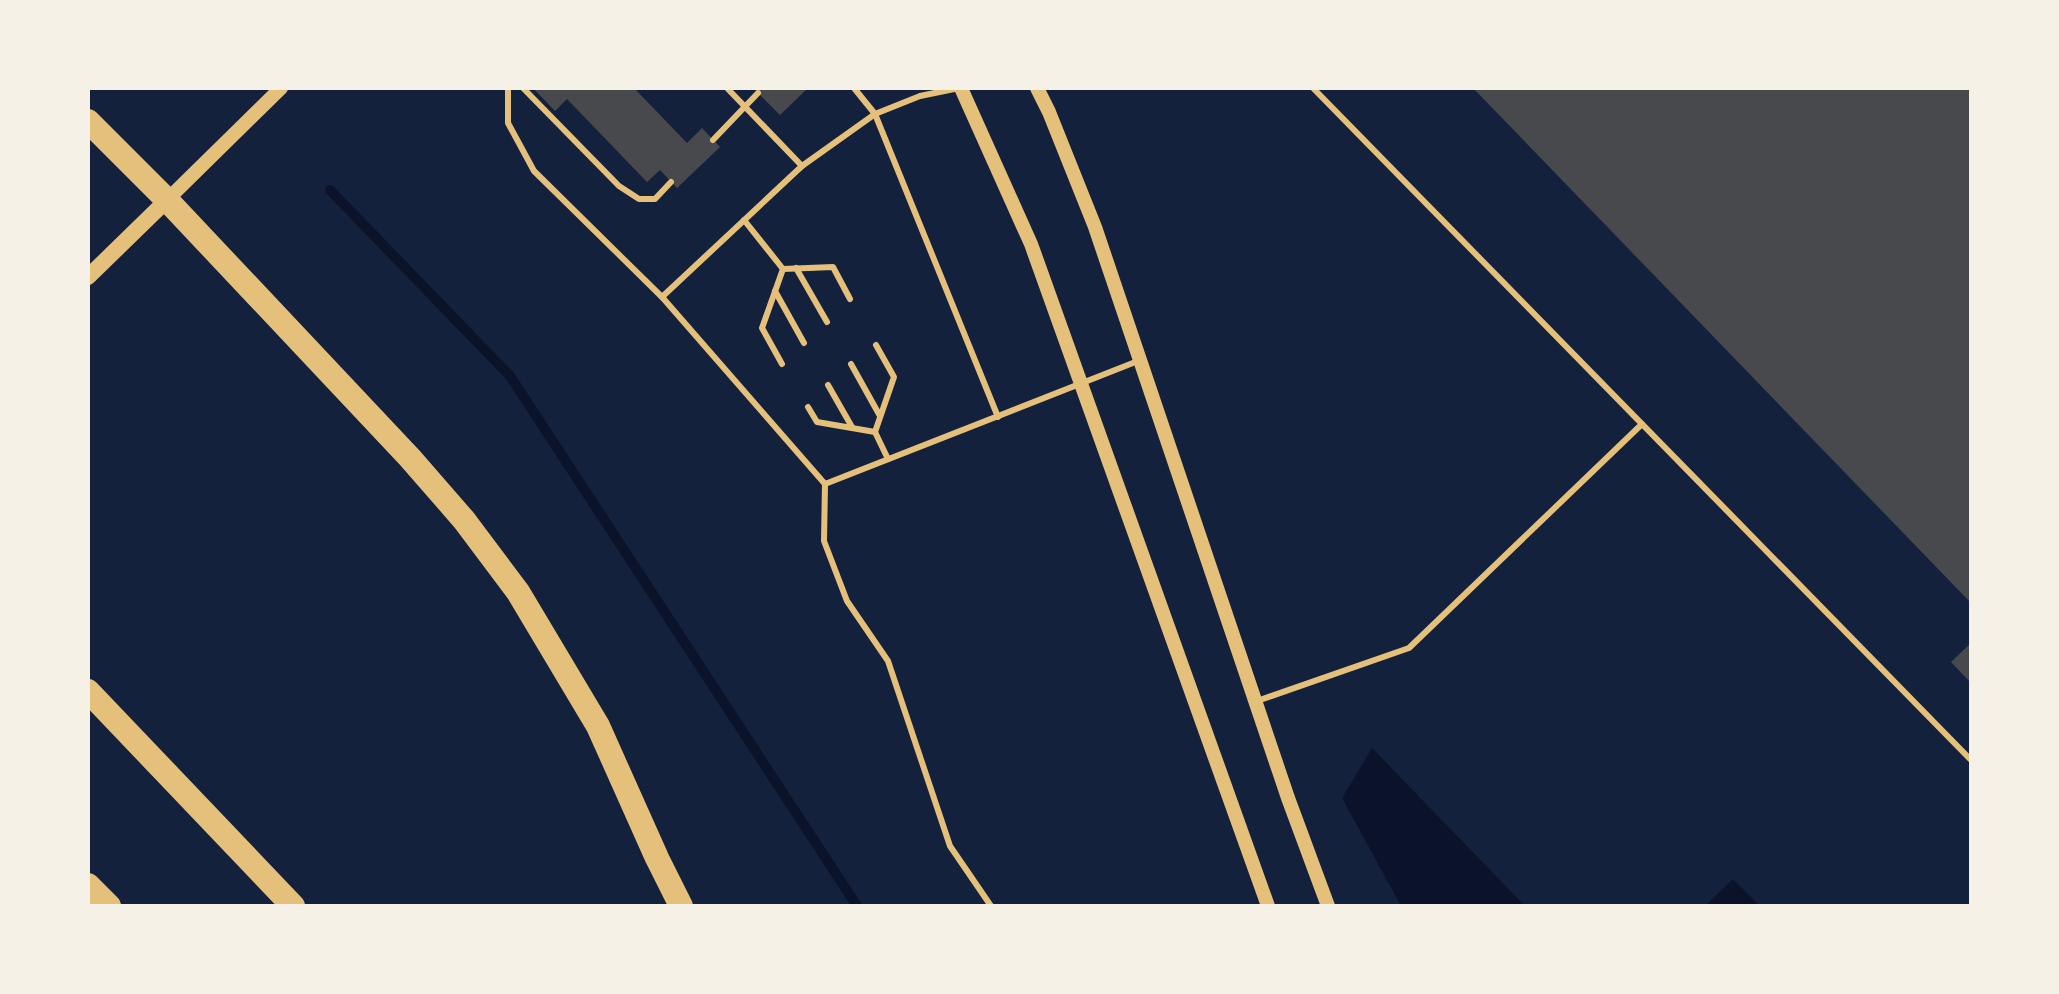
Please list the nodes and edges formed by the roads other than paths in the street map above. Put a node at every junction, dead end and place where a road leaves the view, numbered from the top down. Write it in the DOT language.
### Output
graph roads {
  1 [pos="281,88"];
  2 [pos="508,88"];
  3 [pos="523,88"];
  4 [pos="727,88"];
  5 [pos="854,88"];
  6 [pos="960,88"];
  7 [pos="1037,88"];
  8 [pos="1313,88"];
  9 [pos="758,93"];
  10 [pos="746,108"];
  11 [pos="875,114"];
  12 [pos="88,121"];
  13 [pos="713,140"];
  14 [pos="802,166"];
  15 [pos="671,182"];
  16 [pos="167,200"];
  17 [pos="744,220"];
  18 [pos="796,268"];
  19 [pos="783,269"];
  20 [pos="88,277"];
  21 [pos="775,291"];
  22 [pos="662,297"];
  23 [pos="850,299"];
  24 [pos="827,322"];
  25 [pos="804,343"];
  26 [pos="876,345"];
  27 [pos="1140,360"];
  28 [pos="782,364"];
  29 [pos="851,364"];
  30 [pos="1083,383"];
  31 [pos="828,385"];
  32 [pos="808,407"];
  33 [pos="880,416"];
  34 [pos="998,417"];
  35 [pos="1642,424"];
  36 [pos="853,428"];
  37 [pos="875,432"];
  38 [pos="888,459"];
  39 [pos="825,484"];
  40 [pos="88,691"];
  41 [pos="1255,701"];
  42 [pos="1971,760"];
  43 [pos="88,885"];
  44 [pos="109,906"];
  45 [pos="293,906"];
  46 [pos="681,906"];
  47 [pos="991,906"];
  48 [pos="1268,906"];
  49 [pos="1328,906"];
  1 -- 16 [label="street"];
  2 -- 22 [label="lane"];
  3 -- 15 [label="lane"];
  4 -- 10 [label="lane"];
  5 -- 11 [label="lane"];
  6 -- 11 [label="lane"];
  6 -- 30 [label="street"];
  7 -- 27 [label="street"];
  8 -- 35 [label="lane"];
  9 -- 10 [label="lane"];
  10 -- 13 [label="lane"];
  10 -- 14 [label="lane"];
  11 -- 14 [label="lane"];
  11 -- 34 [label="lane"];
  12 -- 16 [label="highway"];
  14 -- 17 [label="lane"];
  16 -- 20 [label="main road"];
  16 -- 46 [label="highway"];
  17 -- 19 [label="lane"];
  17 -- 22 [label="lane"];
  18 -- 19 [label="lane"];
  18 -- 23 [label="lane"];
  18 -- 24 [label="lane"];
  19 -- 21 [label="lane"];
  21 -- 25 [label="lane"];
  21 -- 28 [label="lane"];
  22 -- 39 [label="lane"];
  26 -- 33 [label="lane"];
  27 -- 30 [label="lane"];
  27 -- 41 [label="street"];
  29 -- 33 [label="lane"];
  30 -- 34 [label="lane"];
  30 -- 48 [label="street"];
  31 -- 36 [label="lane"];
  32 -- 36 [label="lane"];
  33 -- 37 [label="lane"];
  34 -- 38 [label="lane"];
  35 -- 41 [label="lane"];
  35 -- 42 [label="lane"];
  36 -- 37 [label="lane"];
  37 -- 38 [label="lane"];
  38 -- 39 [label="lane"];
  39 -- 47 [label="lane"];
  40 -- 45 [label="highway"];
  41 -- 49 [label="street"];
  43 -- 44 [label="highway"];
}
